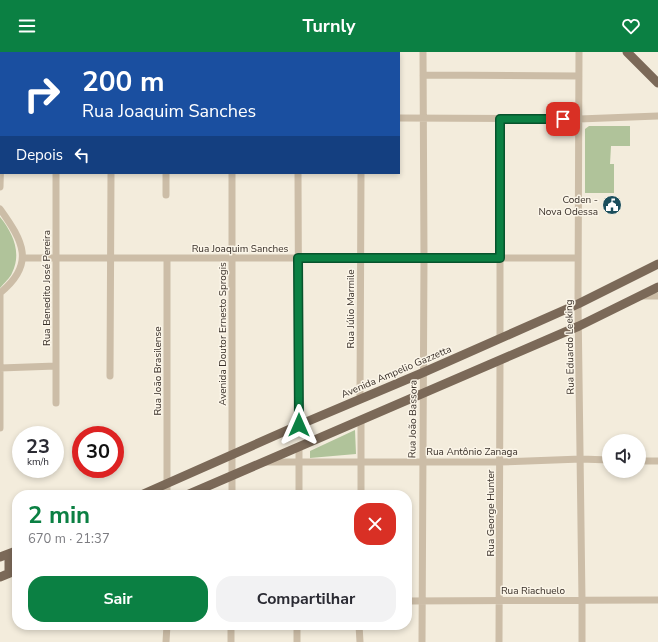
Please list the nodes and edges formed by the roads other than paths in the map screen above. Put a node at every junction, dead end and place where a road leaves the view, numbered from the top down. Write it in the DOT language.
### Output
graph roads {
  1 [pos="423,52"];
  2 [pos="579,52"];
  3 [pos="627,52"];
  4 [pos="423,75"];
  5 [pos="579,76"];
  6 [pos="658,83"];
  7 [pos="658,116"];
  8 [pos="400,118"];
  9 [pos="423,118"];
  10 [pos="500,119"];
  11 [pos="579,119"];
  12 [pos="0,174"];
  13 [pos="56,174"];
  14 [pos="111,174"];
  15 [pos="166,174"];
  16 [pos="232,174"];
  17 [pos="298,174"];
  18 [pos="361,174"];
  19 [pos="0,187"];
  20 [pos="166,195"];
  21 [pos="0,210"];
  22 [pos="23,258"];
  23 [pos="111,258"];
  24 [pos="232,258"];
  25 [pos="298,258"];
  26 [pos="360,258"];
  27 [pos="424,258"];
  28 [pos="500,258"];
  29 [pos="578,258"];
  30 [pos="56,259"];
  31 [pos="167,259"];
  32 [pos="658,264"];
  33 [pos="658,287"];
  34 [pos="2,292"];
  35 [pos="638,296"];
  36 [pos="658,296"];
  37 [pos="578,304"];
  38 [pos="579,326"];
  39 [pos="500,338"];
  40 [pos="500,360"];
  41 [pos="56,366"];
  42 [pos="1,368"];
  43 [pos="422,373"];
  44 [pos="110,376"];
  45 [pos="422,394"];
  46 [pos="360,398"];
  47 [pos="56,403"];
  48 [pos="0,420"];
  49 [pos="361,420"];
  50 [pos="299,425"];
  51 [pos="0,428"];
  52 [pos="299,447"];
  53 [pos="232,454"];
  54 [pos="581,459"];
  55 [pos="602,460"];
  56 [pos="646,461"];
  57 [pos="658,461"];
  58 [pos="262,462"];
  59 [pos="299,462"];
  60 [pos="361,462"];
  61 [pos="422,462"];
  62 [pos="500,462"];
  63 [pos="232,476"];
  64 [pos="167,484"];
  65 [pos="153,490"];
  66 [pos="167,490"];
  67 [pos="199,490"];
  68 [pos="232,490"];
  69 [pos="299,490"];
  70 [pos="361,490"];
  71 [pos="12,552"];
  72 [pos="12,557"];
  73 [pos="0,558"];
  74 [pos="9,573"];
  75 [pos="500,600"];
  76 [pos="582,600"];
  77 [pos="658,600"];
  78 [pos="422,601"];
  79 [pos="412,602"];
  80 [pos="166,630"];
  81 [pos="231,630"];
  82 [pos="297,630"];
  83 [pos="359,630"];
  84 [pos="166,642"];
  85 [pos="231,642"];
  86 [pos="297,642"];
  87 [pos="360,642"];
  88 [pos="422,642"];
  89 [pos="499,642"];
  90 [pos="582,642"];
  1 -- 4 [label="street, Rua João Bassora"];
  2 -- 5 [label="street, Rua Eduardo Leeking"];
  3 -- 6 [label="main road"];
  4 -- 5 [label="street"];
  4 -- 9 [label="street, Rua João Bassora"];
  5 -- 11 [label="street, Rua Eduardo Leeking"];
  7 -- 11 [label="street"];
  8 -- 9 [label="street"];
  9 -- 10 [label="street"];
  9 -- 27 [label="street, Rua João Bassora"];
  10 -- 11 [label="street"];
  10 -- 28 [label="street"];
  11 -- 29 [label="street, Rua Eduardo Leeking"];
  12 -- 19 [label="street"];
  13 -- 30 [label="street, Rua Benedito José Pereira"];
  14 -- 23 [label="street"];
  15 -- 20 [label="street"];
  16 -- 24 [label="street, Avenida Doutor Ernesto Sprogis"];
  17 -- 25 [label="street"];
  18 -- 26 [label="street, Rua Júlio Marmile"];
  21 -- 22 [label="street"];
  22 -- 30 [label="street, Rua Joaquim Sanches"];
  22 -- 34 [label="street"];
  23 -- 30 [label="street, Rua Joaquim Sanches"];
  23 -- 31 [label="street, Rua Joaquim Sanches"];
  23 -- 44 [label="street"];
  24 -- 25 [label="street, Rua Joaquim Sanches"];
  24 -- 31 [label="street, Rua Joaquim Sanches"];
  24 -- 53 [label="street, Avenida Doutor Ernesto Sprogis"];
  25 -- 26 [label="street, Rua Joaquim Sanches"];
  25 -- 50 [label="street"];
  26 -- 27 [label="street, Rua Joaquim Sanches"];
  26 -- 46 [label="street, Rua Júlio Marmile"];
  27 -- 28 [label="street, Rua Joaquim Sanches"];
  27 -- 43 [label="street, Rua João Bassora"];
  28 -- 29 [label="street, Rua Joaquim Sanches"];
  28 -- 39 [label="street"];
  29 -- 37 [label="street, Rua Eduardo Leeking"];
  30 -- 41 [label="street, Rua Benedito José Pereira"];
  31 -- 64 [label="street, Rua João Brasilense"];
  32 -- 37 [label="main road, Avenida Ampelio Gazzetta"];
  33 -- 35 [label="main road"];
  34 -- 42 [label="street"];
  35 -- 36 [label="street"];
  35 -- 38 [label="main road"];
  37 -- 38 [label="street, Rua Eduardo Leeking"];
  37 -- 39 [label="main road, Avenida Ampelio Gazzetta"];
  38 -- 40 [label="main road"];
  38 -- 54 [label="street, Rua Eduardo Leeking"];
  39 -- 43 [label="main road, Avenida Ampelio Gazzetta"];
  40 -- 45 [label="main road"];
  40 -- 62 [label="street, Rua George Hunter"];
  41 -- 42 [label="street"];
  41 -- 47 [label="street, Rua Benedito José Pereira"];
  42 -- 48 [label="street"];
  43 -- 45 [label="street, Rua João Bassora"];
  43 -- 46 [label="main road, Avenida Ampelio Gazzetta"];
  45 -- 49 [label="main road"];
  45 -- 61 [label="street, Rua João Bassora"];
  46 -- 50 [label="main road, Avenida Ampelio Gazzetta"];
  48 -- 51 [label="street"];
  49 -- 52 [label="main road"];
  49 -- 60 [label="street"];
  50 -- 53 [label="main road, Avenida Ampelio Gazzetta"];
  52 -- 58 [label="main road"];
  52 -- 59 [label="street"];
  53 -- 63 [label="street, Avenida Doutor Ernesto Sprogis"];
  53 -- 64 [label="main road, Avenida Ampelio Gazzetta"];
  54 -- 55 [label="street, Rua Antônio Zanaga"];
  54 -- 62 [label="street, Rua Antônio Zanaga"];
  54 -- 76 [label="street, Rua Eduardo Leeking"];
  56 -- 57 [label="street"];
  58 -- 59 [label="street, Rua Antônio Zanaga"];
  58 -- 63 [label="main road"];
  59 -- 60 [label="street, Rua Antônio Zanaga"];
  59 -- 69 [label="street"];
  60 -- 61 [label="street, Rua Antônio Zanaga"];
  60 -- 70 [label="street"];
  61 -- 62 [label="street, Rua Antônio Zanaga"];
  61 -- 78 [label="street, Rua João Bassora"];
  62 -- 75 [label="street, Rua George Hunter"];
  63 -- 67 [label="main road"];
  63 -- 68 [label="street, Avenida Doutor Ernesto Sprogis"];
  64 -- 65 [label="main road, Avenida Ampelio Gazzetta"];
  64 -- 66 [label="street, Rua João Brasilense"];
  71 -- 73 [label="main road"];
  72 -- 74 [label="main road"];
  75 -- 76 [label="street, Rua Riachuelo"];
  75 -- 78 [label="street, Rua Riachuelo"];
  75 -- 89 [label="street, Rua George Hunter"];
  76 -- 77 [label="street, Rua Riachuelo"];
  76 -- 90 [label="street, Rua Eduardo Leeking"];
  78 -- 79 [label="street, Rua Riachuelo"];
  78 -- 88 [label="street, Rua João Bassora"];
  80 -- 84 [label="street"];
  81 -- 85 [label="street"];
  82 -- 86 [label="street"];
  83 -- 87 [label="street"];
}
